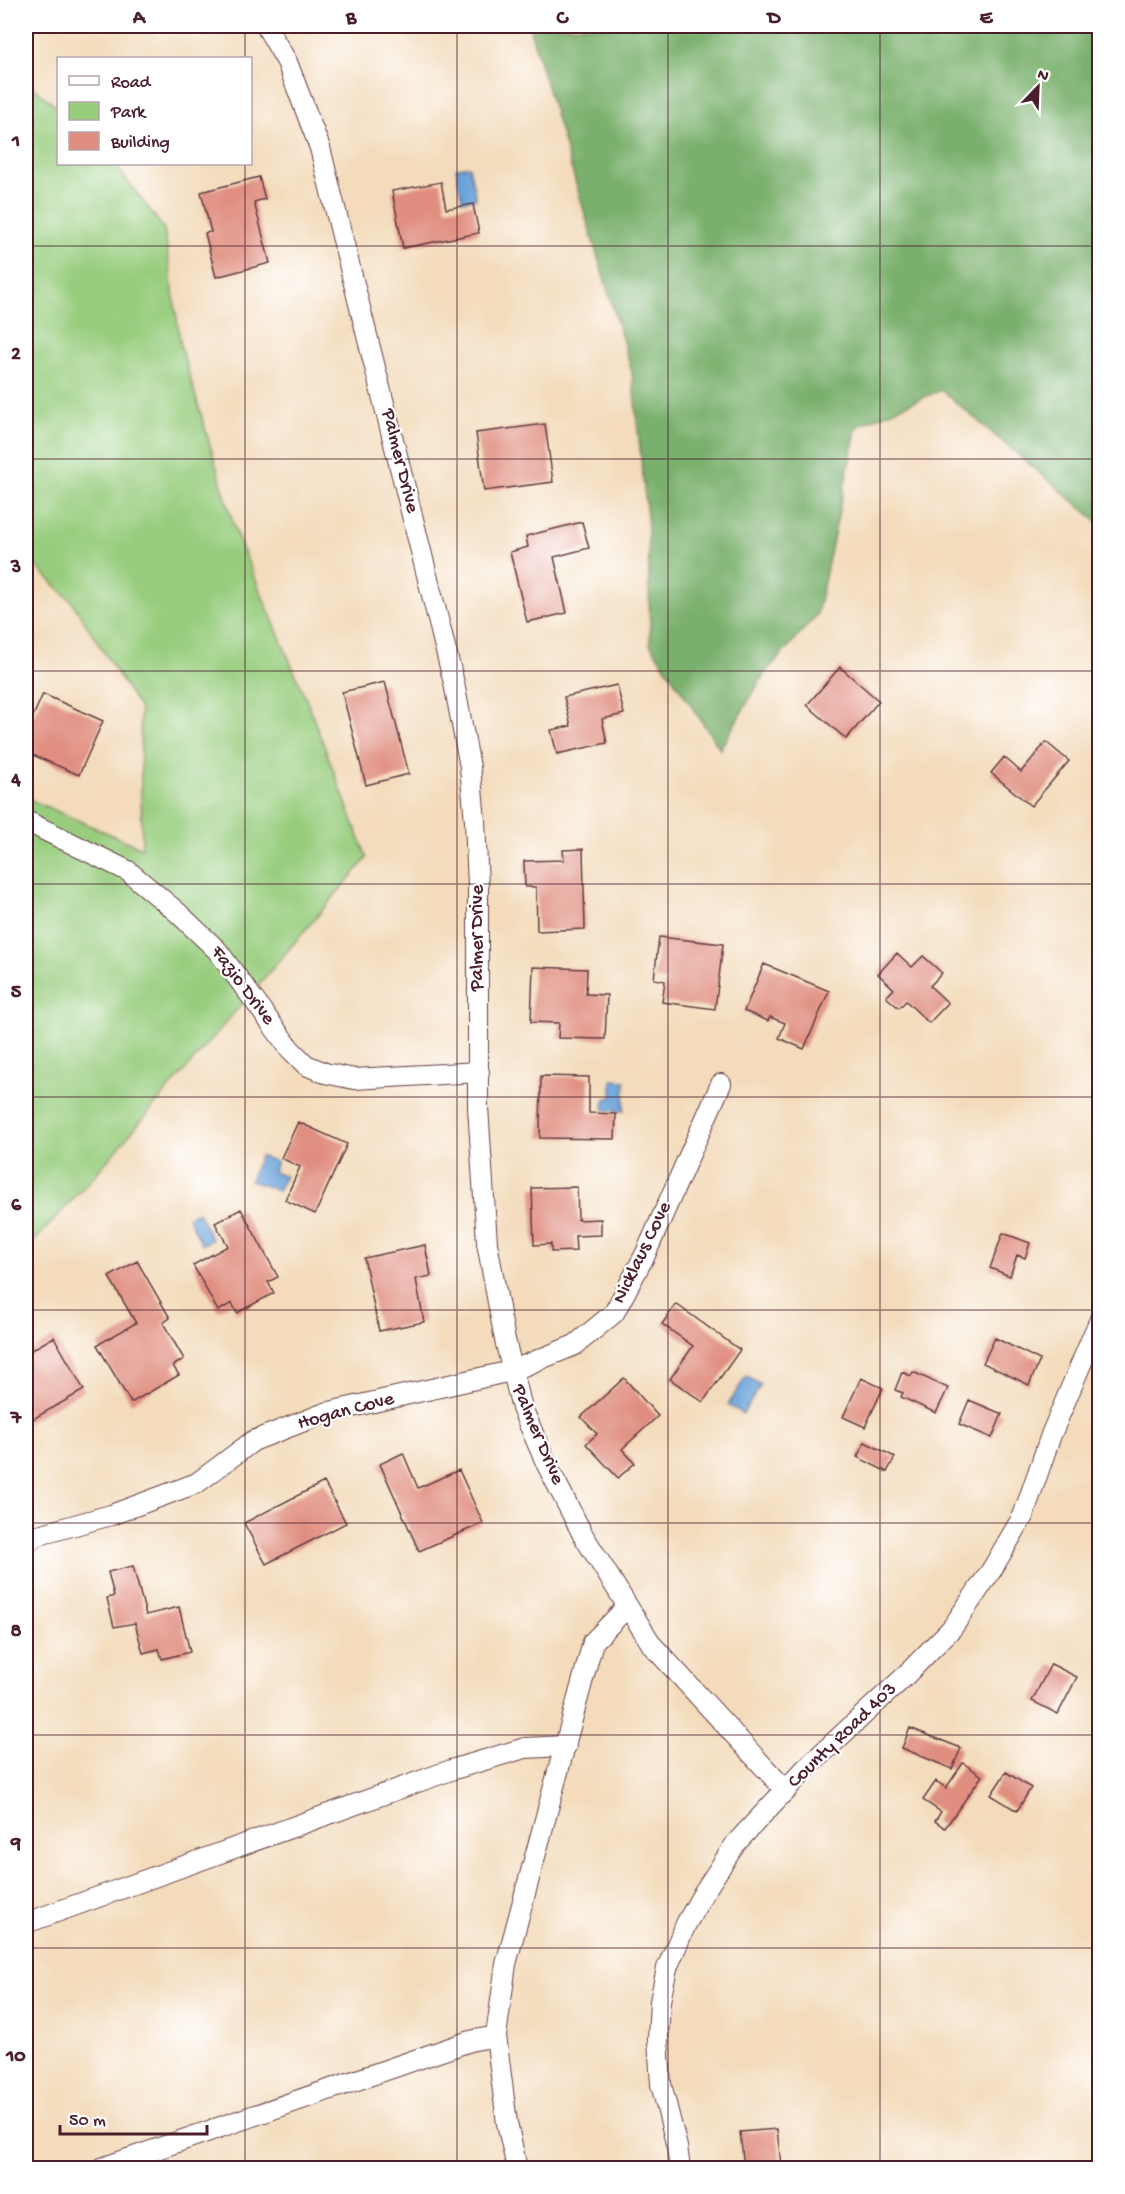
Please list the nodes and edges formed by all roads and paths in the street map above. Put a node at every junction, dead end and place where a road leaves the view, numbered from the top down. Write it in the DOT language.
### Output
graph roads {
  1 [pos="266,26"];
  2 [pos="26,821"];
  3 [pos="479,1072"];
  4 [pos="721,1084"];
  5 [pos="1100,1319"];
  6 [pos="512,1371"];
  7 [pos="26,1544"];
  8 [pos="627,1607"];
  9 [pos="566,1746"];
  10 [pos="786,1791"];
  11 [pos="26,1923"];
  12 [pos="496,2036"];
  13 [pos="102,2169"];
  14 [pos="517,2169"];
  15 [pos="680,2169"];
  1 -- 3 [label="street, Palmer Drive"];
  2 -- 3 [label="street, Fazio Drive"];
  3 -- 6 [label="street, Palmer Drive"];
  4 -- 6 [label="street, Nicklaus Cove"];
  5 -- 10 [label="street, County Road 403"];
  6 -- 7 [label="street, Hogan Cove"];
  6 -- 8 [label="street, Palmer Drive"];
  8 -- 9 [label="street"];
  8 -- 10 [label="street, Palmer Drive"];
  9 -- 11 [label="street"];
  9 -- 12 [label="street"];
  10 -- 15 [label="street, County Road 403"];
  12 -- 13 [label="street"];
  12 -- 14 [label="street"];
}
